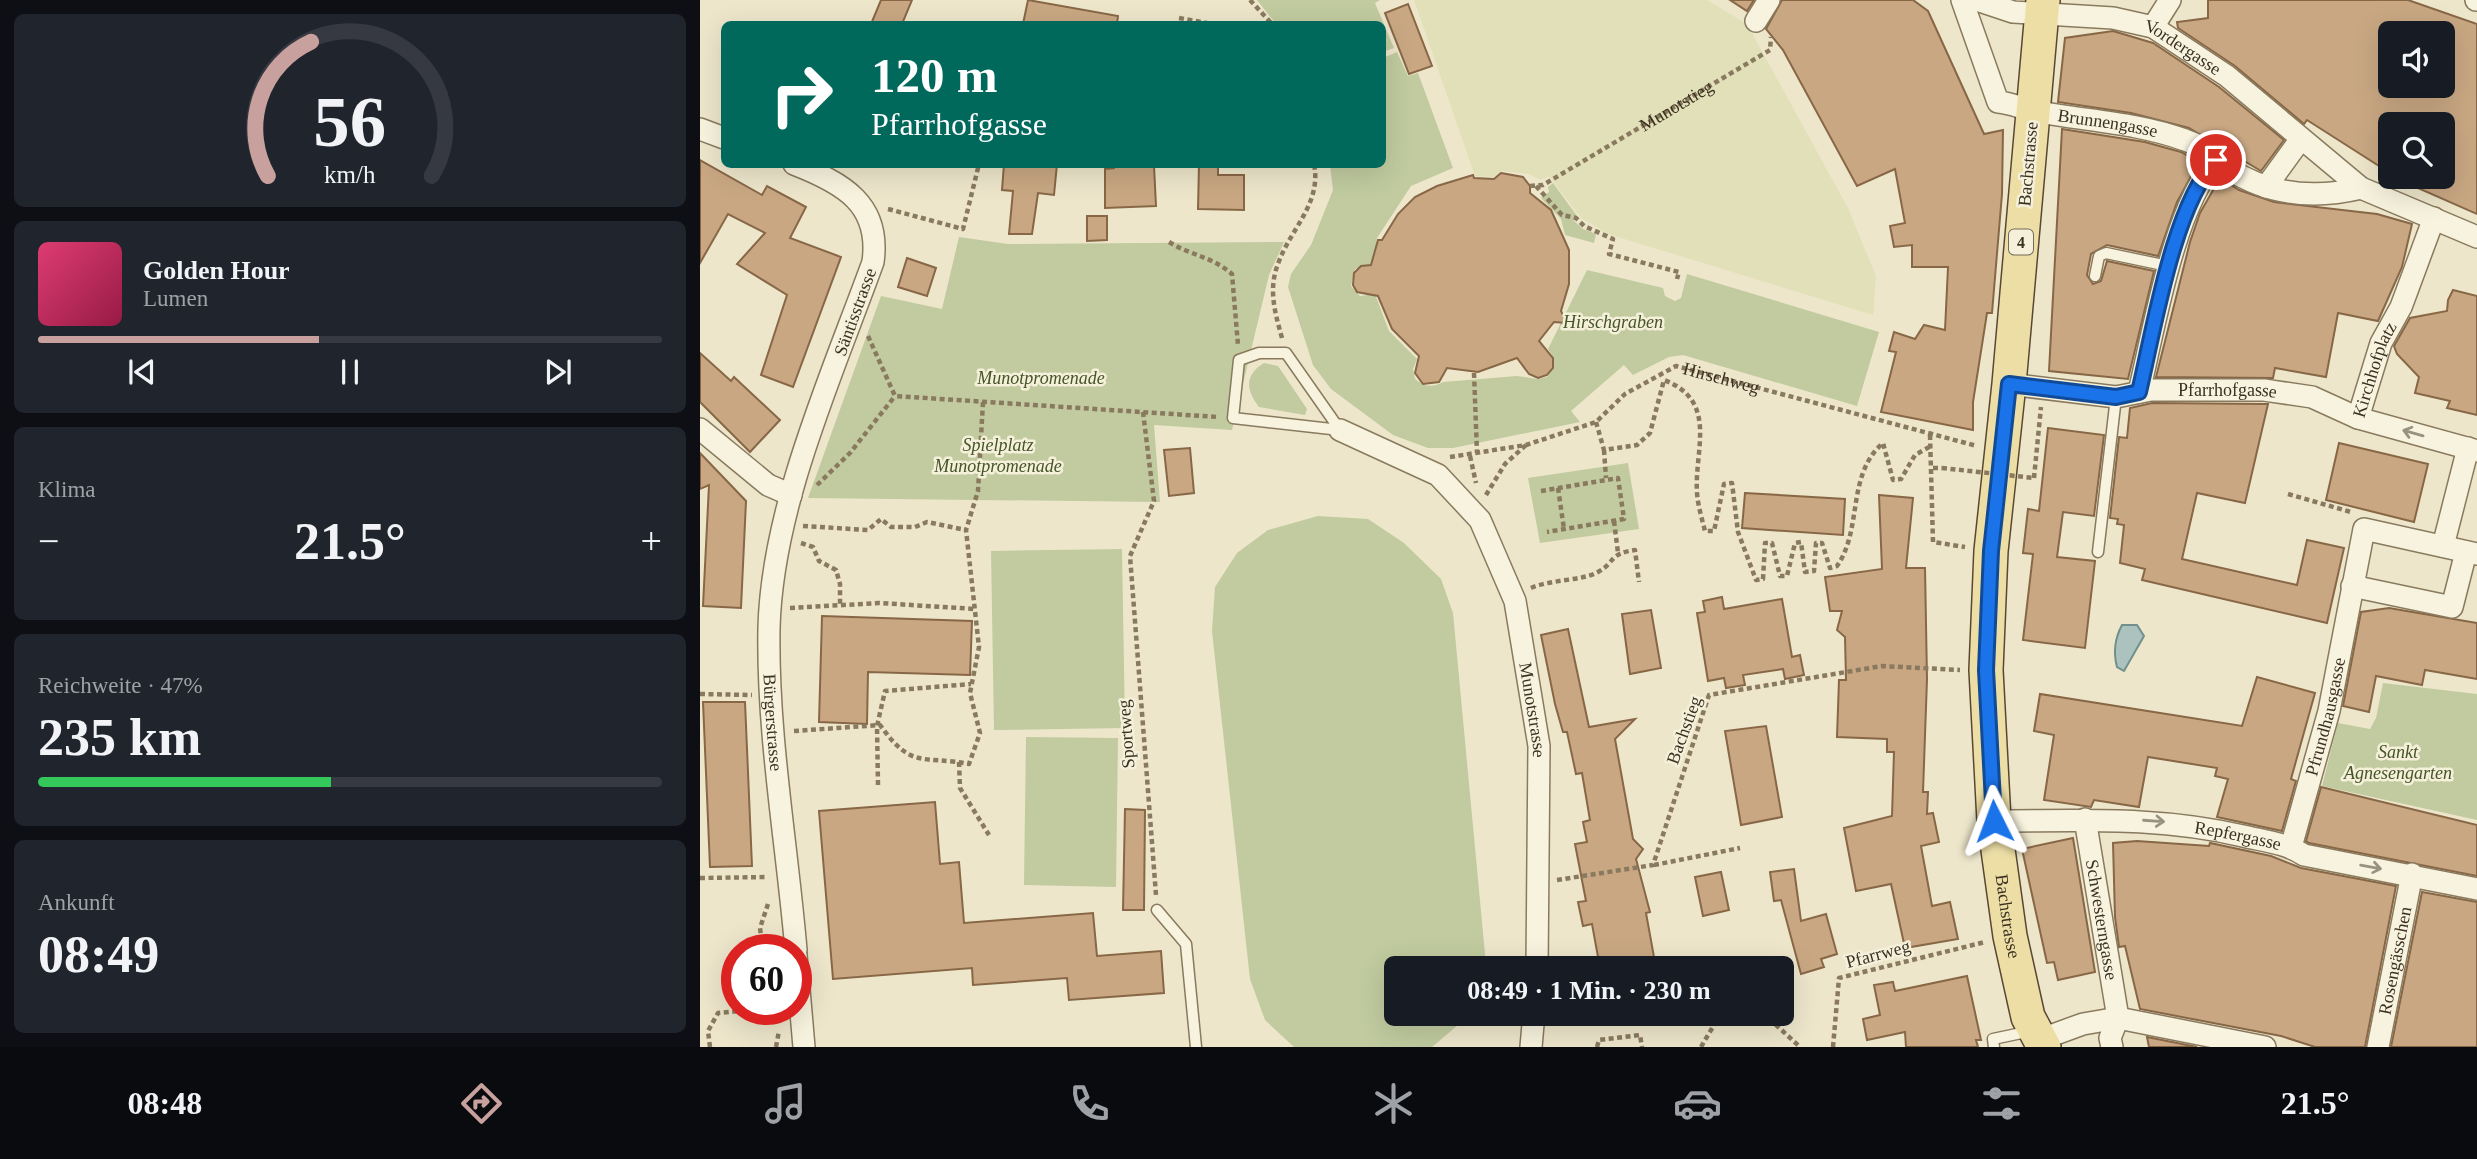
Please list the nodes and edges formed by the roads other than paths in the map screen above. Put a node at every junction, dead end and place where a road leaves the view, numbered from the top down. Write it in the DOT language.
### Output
graph roads {
  1 [pos="1769,0"];
  2 [pos="1962,0"];
  3 [pos="1977,0"];
  4 [pos="2170,0"];
  5 [pos="2042,7"];
  6 [pos="1756,21"];
  7 [pos="2153,27"];
  8 [pos="2032,110"];
  9 [pos="700,129"];
  10 [pos="721,137"];
  11 [pos="2300,140"];
  12 [pos="2216,160"];
  13 [pos="804,168"];
  14 [pos="2266,187"];
  15 [pos="2361,188"];
  16 [pos="2434,218"];
  17 [pos="2477,237"];
  18 [pos="2168,266"];
  19 [pos="2095,276"];
  20 [pos="2009,384"];
  21 [pos="2139,392"];
  22 [pos="2116,397"];
  23 [pos="2358,418"];
  24 [pos="700,429"];
  25 [pos="1340,430"];
  26 [pos="2473,450"];
  27 [pos="791,495"];
  28 [pos="2443,546"];
  29 [pos="2098,552"];
  30 [pos="2472,553"];
  31 [pos="2352,586"];
  32 [pos="2085,819"];
  33 [pos="1994,821"];
  34 [pos="2291,847"];
  35 [pos="2412,874"];
  36 [pos="2477,889"];
  37 [pos="1157,910"];
  38 [pos="794,934"];
  39 [pos="1537,956"];
  40 [pos="2118,1018"];
  41 [pos="802,1025"];
  42 [pos="1533,1026"];
  43 [pos="2039,1039"];
  44 [pos="804,1047"];
  45 [pos="1196,1047"];
  46 [pos="1531,1047"];
  47 [pos="1994,1047"];
  48 [pos="2112,1047"];
  49 [pos="2265,1047"];
  50 [pos="2378,1047"];
  1 -- 6 [label="street"];
  2 -- 8 [label="street, Bachstrasse"];
  3 -- 5 [label="street, Vordergasse"];
  4 -- 7 [label="street"];
  5 -- 7 [label="street, Vordergasse"];
  5 -- 8 [label="main road, Bachstrasse / 4"];
  7 -- 11 [label="street, Vordergasse"];
  8 -- 12 [label="street, Brunnengasse"];
  8 -- 20 [label="main road, Bachstrasse / 4"];
  9 -- 10 [label="street"];
  11 -- 14 [label="street"];
  11 -- 15 [label="street, Vordergasse"];
  12 -- 14 [label="street"];
  12 -- 18 [label="street"];
  13 -- 27 [label="street, Säntisstrasse"];
  14 -- 15 [label="street"];
  15 -- 16 [label="street, Vordergasse"];
  16 -- 17 [label="street, Vordergasse"];
  16 -- 23 [label="street, Kirchhofplatz"];
  18 -- 19 [label="lane"];
  18 -- 21 [label="street"];
  20 -- 22 [label="street, Pfarrhofgasse"];
  20 -- 33 [label="main road, Bachstrasse / 4"];
  21 -- 22 [label="street, Pfarrhofgasse"];
  21 -- 23 [label="street, Pfarrhofgasse"];
  22 -- 29 [label="lane"];
  26 -- 23 [label="street, Kirchhofplatz, one-way"];
  24 -- 27 [label="street"];
  25 -- 25 [label="lane"];
  25 -- 39 [label="street, Munotstrasse"];
  26 -- 28 [label="street, Kirchhofplatz"];
  27 -- 38 [label="street, Bürgerstrasse"];
  28 -- 30 [label="street"];
  28 -- 31 [label="street"];
  30 -- 31 [label="street"];
  31 -- 34 [label="street, Pfrundhausgasse"];
  32 -- 33 [label="street, Repfergasse"];
  32 -- 34 [label="street, Repfergasse, one-way"];
  32 -- 40 [label="street, Schwesterngasse"];
  33 -- 43 [label="main road, Bachstrasse / 4"];
  34 -- 35 [label="street, Repfergasse, one-way"];
  35 -- 36 [label="street, Repfergasse"];
  35 -- 50 [label="street, Rosengässchen"];
  37 -- 45 [label="lane"];
  40 -- 43 [label="street"];
  40 -- 48 [label="street"];
  40 -- 49 [label="street"];
  41 -- 44 [label="street, Bürgerstrasse"];
  42 -- 46 [label="street"];
  43 -- 47 [label="lane"];
}
